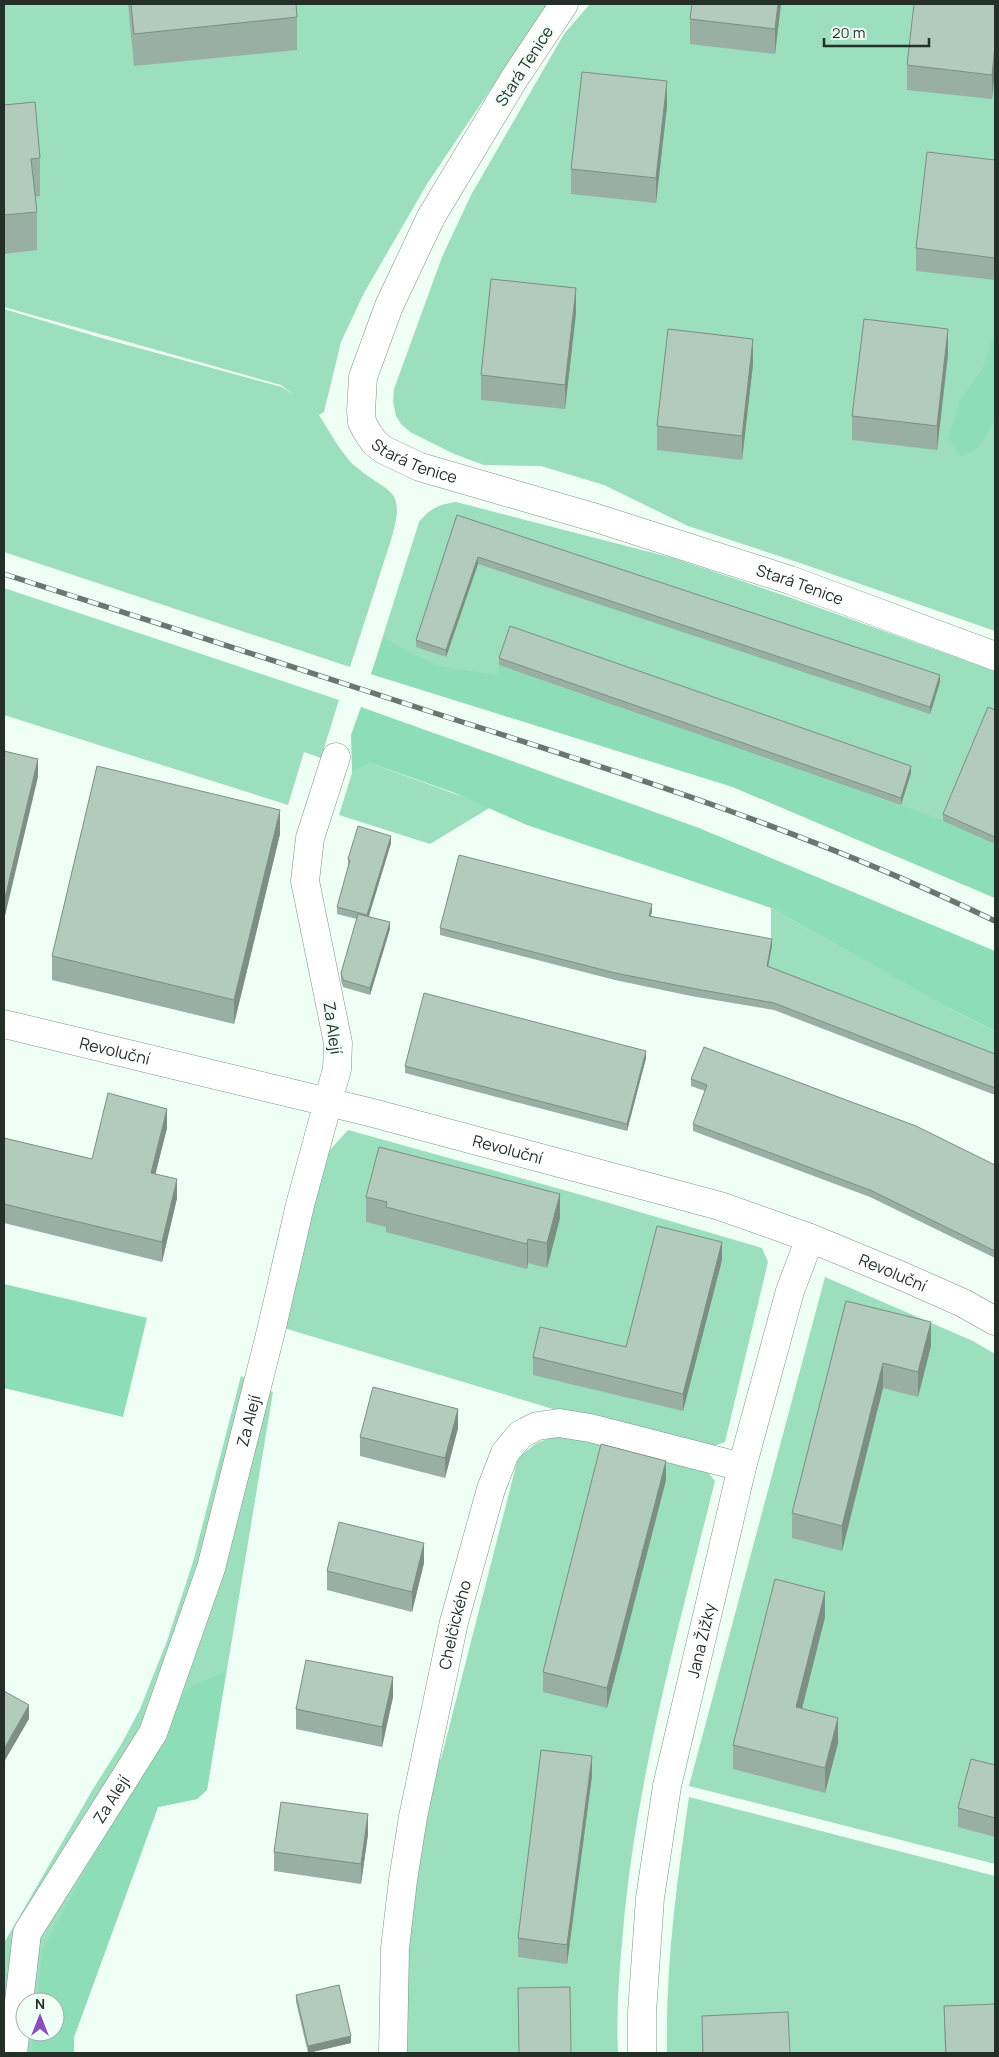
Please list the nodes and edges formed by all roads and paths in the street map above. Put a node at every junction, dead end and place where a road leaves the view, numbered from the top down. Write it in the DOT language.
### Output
graph roads {
  1 [pos="564,4"];
  2 [pos="995,656"];
  3 [pos="336,757"];
  4 [pos="4,1024"];
  5 [pos="327,1103"];
  6 [pos="810,1238"];
  7 [pos="995,1321"];
  8 [pos="742,1467"];
  9 [pos="13,2053"];
  10 [pos="393,2053"];
  11 [pos="642,2053"];
  1 -- 2 [label="street, Stará Tenice"];
  3 -- 5 [label="street, Za Alejí"];
  4 -- 5 [label="street, Revoluční"];
  5 -- 6 [label="street, Revoluční"];
  5 -- 9 [label="street, Za Alejí"];
  6 -- 7 [label="street, Revoluční"];
  6 -- 8 [label="street, Jana Žižky"];
  8 -- 10 [label="street, Chelčického"];
  8 -- 11 [label="street, Jana Žižky"];
}
